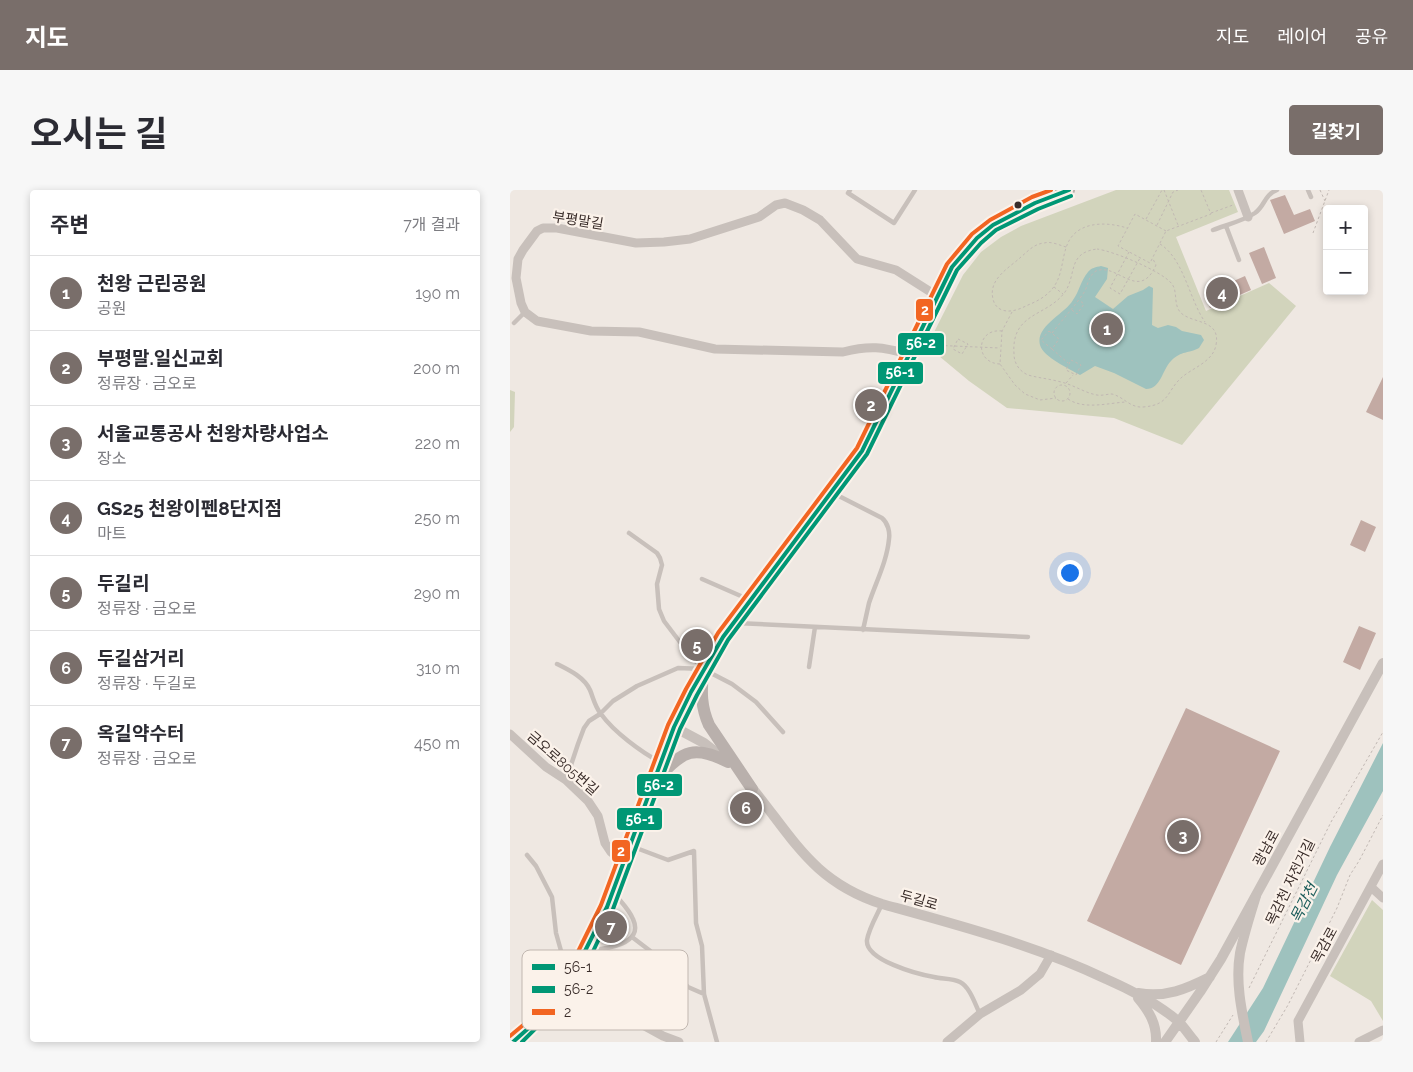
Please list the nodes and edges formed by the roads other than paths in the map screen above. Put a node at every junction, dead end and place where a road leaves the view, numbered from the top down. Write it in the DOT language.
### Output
graph roads {
  1 [pos="850,190"];
  2 [pos="915,190"];
  3 [pos="1238,190"];
  4 [pos="1277,190"];
  5 [pos="1308,190"];
  6 [pos="1063,191"];
  7 [pos="1311,197"];
  8 [pos="1248,217"];
  9 [pos="1226,226"];
  10 [pos="1213,230"];
  11 [pos="1239,260"];
  12 [pos="937,296"];
  13 [pos="525,312"];
  14 [pos="514,323"];
  15 [pos="909,354"];
  16 [pos="832,493"];
  17 [pos="629,533"];
  18 [pos="702,579"];
  19 [pos="752,600"];
  20 [pos="735,623"];
  21 [pos="815,627"];
  22 [pos="863,630"];
  23 [pos="1028,637"];
  24 [pos="1383,663"];
  25 [pos="557,664"];
  26 [pos="810,667"];
  27 [pos="703,669"];
  28 [pos="600,714"];
  29 [pos="674,728"];
  30 [pos="783,732"];
  31 [pos="510,734"];
  32 [pos="728,762"];
  33 [pos="661,763"];
  34 [pos="566,780"];
  35 [pos="654,782"];
  36 [pos="752,788"];
  37 [pos="631,846"];
  38 [pos="527,855"];
  39 [pos="625,863"];
  40 [pos="1383,864"];
  41 [pos="1371,887"];
  42 [pos="613,892"];
  43 [pos="1256,896"];
  44 [pos="1383,898"];
  45 [pos="882,904"];
  46 [pos="632,938"];
  47 [pos="560,950"];
  48 [pos="586,950"];
  49 [pos="594,950"];
  50 [pos="649,950"];
  51 [pos="1051,955"];
  52 [pos="1210,977"];
  53 [pos="688,987"];
  54 [pos="1132,991"];
  55 [pos="704,994"];
  56 [pos="980,1014"];
  57 [pos="1179,1022"];
  58 [pos="527,1030"];
  59 [pos="651,1030"];
  60 [pos="1383,1030"];
  61 [pos="513,1042"];
  62 [pos="679,1042"];
  63 [pos="717,1042"];
  64 [pos="947,1042"];
  65 [pos="1156,1042"];
  66 [pos="1165,1042"];
  67 [pos="1194,1042"];
  68 [pos="1248,1042"];
  69 [pos="1300,1042"];
  70 [pos="1359,1042"];
  1 -- 2 [label="lane"];
  3 -- 8 [label="street"];
  4 -- 8 [label="lane"];
  5 -- 7 [label="lane"];
  6 -- 12 [label="main road"];
  8 -- 9 [label="lane"];
  9 -- 10 [label="lane"];
  9 -- 11 [label="lane"];
  12 -- 13 [label="street, 부평말길"];
  12 -- 15 [label="main road"];
  13 -- 14 [label="lane"];
  13 -- 15 [label="street"];
  15 -- 16 [label="main road"];
  16 -- 19 [label="main road"];
  16 -- 22 [label="lane"];
  17 -- 27 [label="lane"];
  18 -- 19 [label="lane"];
  19 -- 20 [label="main road"];
  20 -- 21 [label="lane"];
  20 -- 27 [label="main road"];
  21 -- 22 [label="lane"];
  21 -- 26 [label="lane"];
  22 -- 23 [label="lane"];
  24 -- 43 [label="street, 광남로"];
  25 -- 28 [label="lane"];
  27 -- 28 [label="lane"];
  27 -- 29 [label="main road"];
  27 -- 30 [label="lane"];
  27 -- 36 [label="main road"];
  28 -- 33 [label="lane"];
  28 -- 34 [label="lane"];
  29 -- 32 [label="street, 두길로"];
  29 -- 33 [label="main road"];
  31 -- 34 [label="street, 금오로805번길"];
  32 -- 35 [label="main road"];
  32 -- 36 [label="street, 두길로"];
  33 -- 35 [label="main road"];
  34 -- 39 [label="street, 금오로805번길"];
  35 -- 37 [label="main road"];
  36 -- 45 [label="street, 두길로"];
  37 -- 39 [label="main road"];
  37 -- 55 [label="lane"];
  38 -- 47 [label="lane"];
  39 -- 42 [label="main road"];
  40 -- 41 [label="street, 목감로"];
  41 -- 44 [label="street"];
  41 -- 69 [label="street, 목감로"];
  42 -- 46 [label="lane"];
  42 -- 48 [label="main road"];
  43 -- 52 [label="street, 광남로"];
  43 -- 68 [label="street, bridge"];
  45 -- 51 [label="street, 두길로"];
  45 -- 56 [label="lane"];
  46 -- 49 [label="lane"];
  46 -- 50 [label="lane"];
  51 -- 54 [label="street, 두길로"];
  51 -- 56 [label="street"];
  52 -- 54 [label="street"];
  52 -- 57 [label="street, 광남로"];
  53 -- 55 [label="lane"];
  54 -- 57 [label="street, 두길로"];
  54 -- 65 [label="street"];
  55 -- 63 [label="lane"];
  56 -- 64 [label="street"];
  57 -- 66 [label="street, 광남로"];
  57 -- 67 [label="street, 두길로"];
  58 -- 61 [label="main road"];
  59 -- 62 [label="street"];
  60 -- 70 [label="street"];
}
